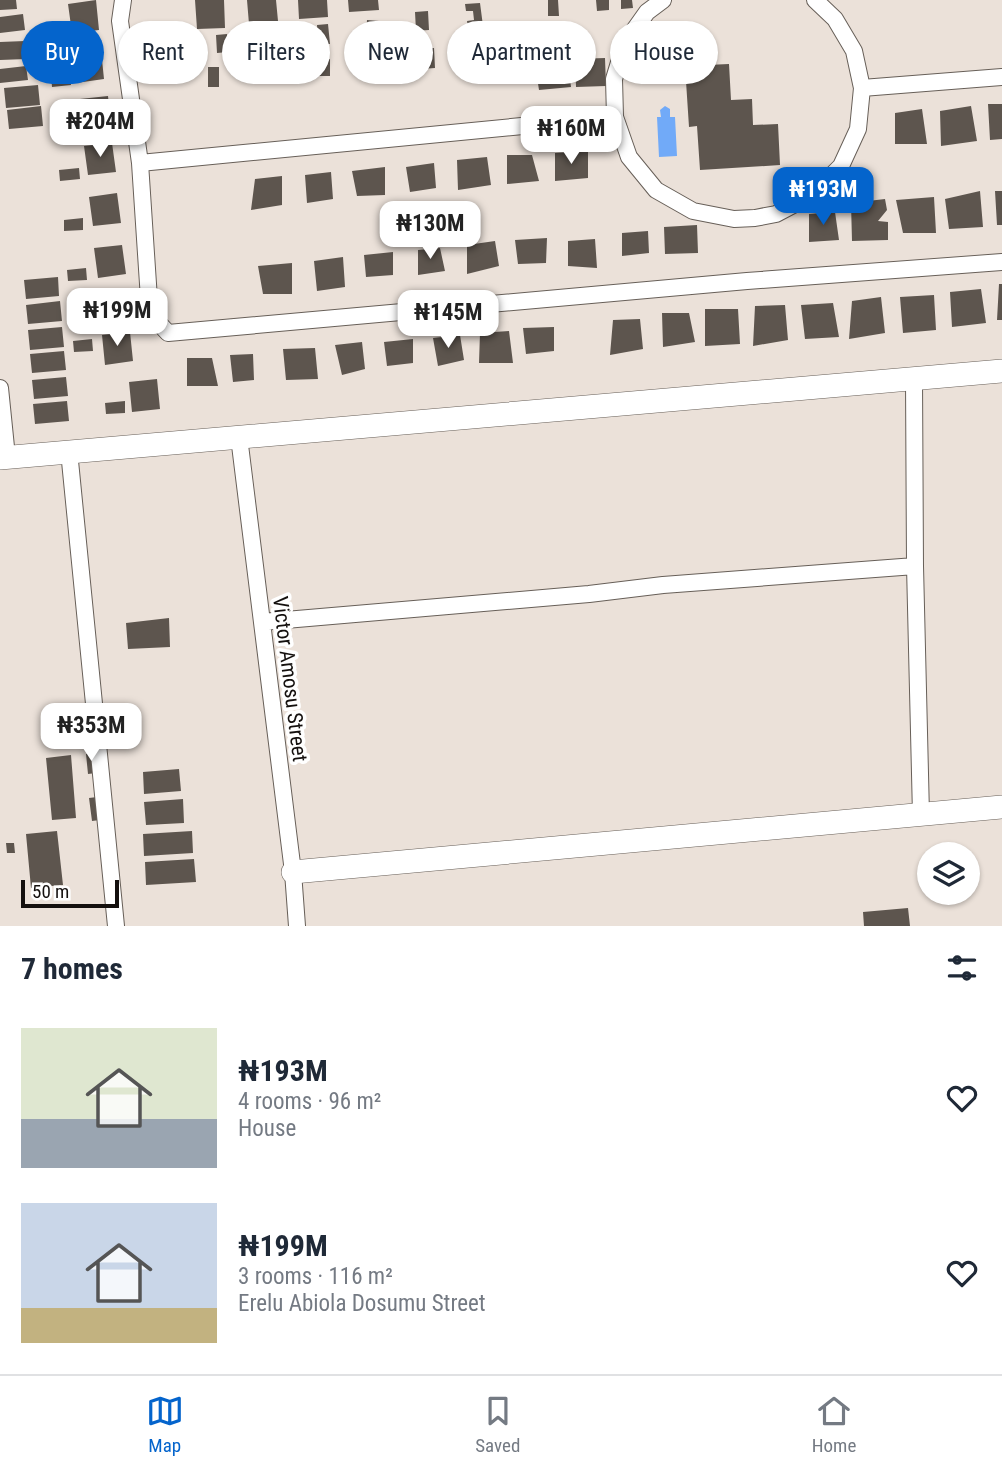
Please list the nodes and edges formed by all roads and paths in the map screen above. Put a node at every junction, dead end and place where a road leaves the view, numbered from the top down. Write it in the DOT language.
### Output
graph roads {
  1 [pos="123,0"];
  2 [pos="663,0"];
  3 [pos="815,0"];
  4 [pos="1002,77"];
  5 [pos="862,88"];
  6 [pos="615,117"];
  7 [pos="140,163"];
  8 [pos="1002,262"];
  9 [pos="1002,371"];
  10 [pos="914,379"];
  11 [pos="0,388"];
  12 [pos="239,437"];
  13 [pos="69,451"];
  14 [pos="3,458"];
  15 [pos="915,566"];
  16 [pos="262,622"];
  17 [pos="1002,807"];
  18 [pos="921,814"];
  19 [pos="293,872"];
  20 [pos="116,926"];
  21 [pos="297,926"];
  1 -- 7 [label="street"];
  2 -- 6 [label="street"];
  3 -- 5 [label="street"];
  4 -- 5 [label="street"];
  5 -- 6 [label="street"];
  6 -- 7 [label="street"];
  7 -- 8 [label="street"];
  9 -- 10 [label="street"];
  10 -- 12 [label="street"];
  10 -- 15 [label="street"];
  11 -- 14 [label="street"];
  12 -- 13 [label="street"];
  12 -- 16 [label="street, Victor Amosu Street"];
  13 -- 14 [label="street"];
  13 -- 20 [label="street"];
  15 -- 16 [label="street"];
  15 -- 18 [label="street"];
  16 -- 19 [label="street, Victor Amosu Street"];
  17 -- 18 [label="street"];
  18 -- 19 [label="street"];
  19 -- 21 [label="street, Victor Amosu Street"];
}
